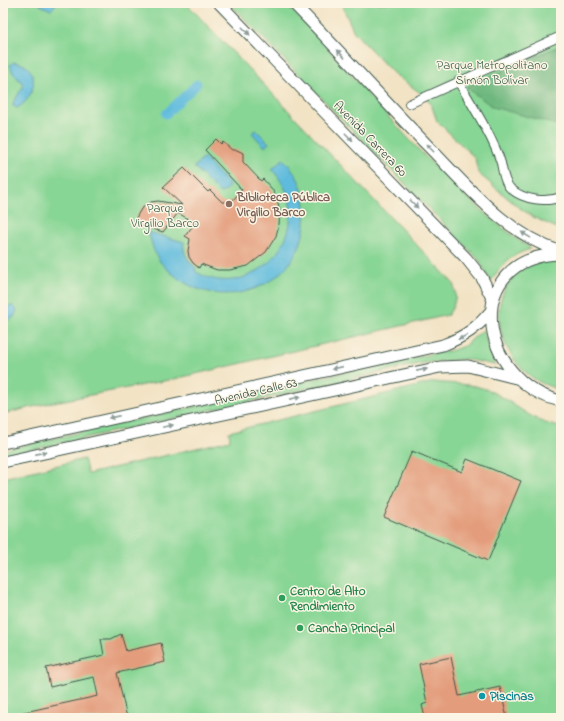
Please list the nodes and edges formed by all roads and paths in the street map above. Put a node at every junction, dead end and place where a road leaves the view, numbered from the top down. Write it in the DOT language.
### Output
graph roads {
  1 [pos="219,3"];
  2 [pos="293,3"];
  3 [pos="561,36"];
  4 [pos="458,81"];
  5 [pos="409,104"];
  6 [pos="561,197"];
  7 [pos="561,253"];
  8 [pos="492,305"];
  9 [pos="516,378"];
  10 [pos="561,401"];
  11 [pos="3,443"];
  12 [pos="3,462"];
  1 -- 8 [label="main road, Avenida Carrera 60, one-way"];
  7 -- 2 [label="main road, one-way"];
  3 -- 4 [label="street"];
  4 -- 5 [label="street"];
  4 -- 6 [label="street"];
  7 -- 8 [label="main road, Avenida Calle 63"];
  8 -- 9 [label="main road"];
  8 -- 11 [label="main road, Avenida Calle 63, one-way"];
  9 -- 10 [label="main road"];
  12 -- 9 [label="main road, Avenida Calle 63, one-way"];
}
